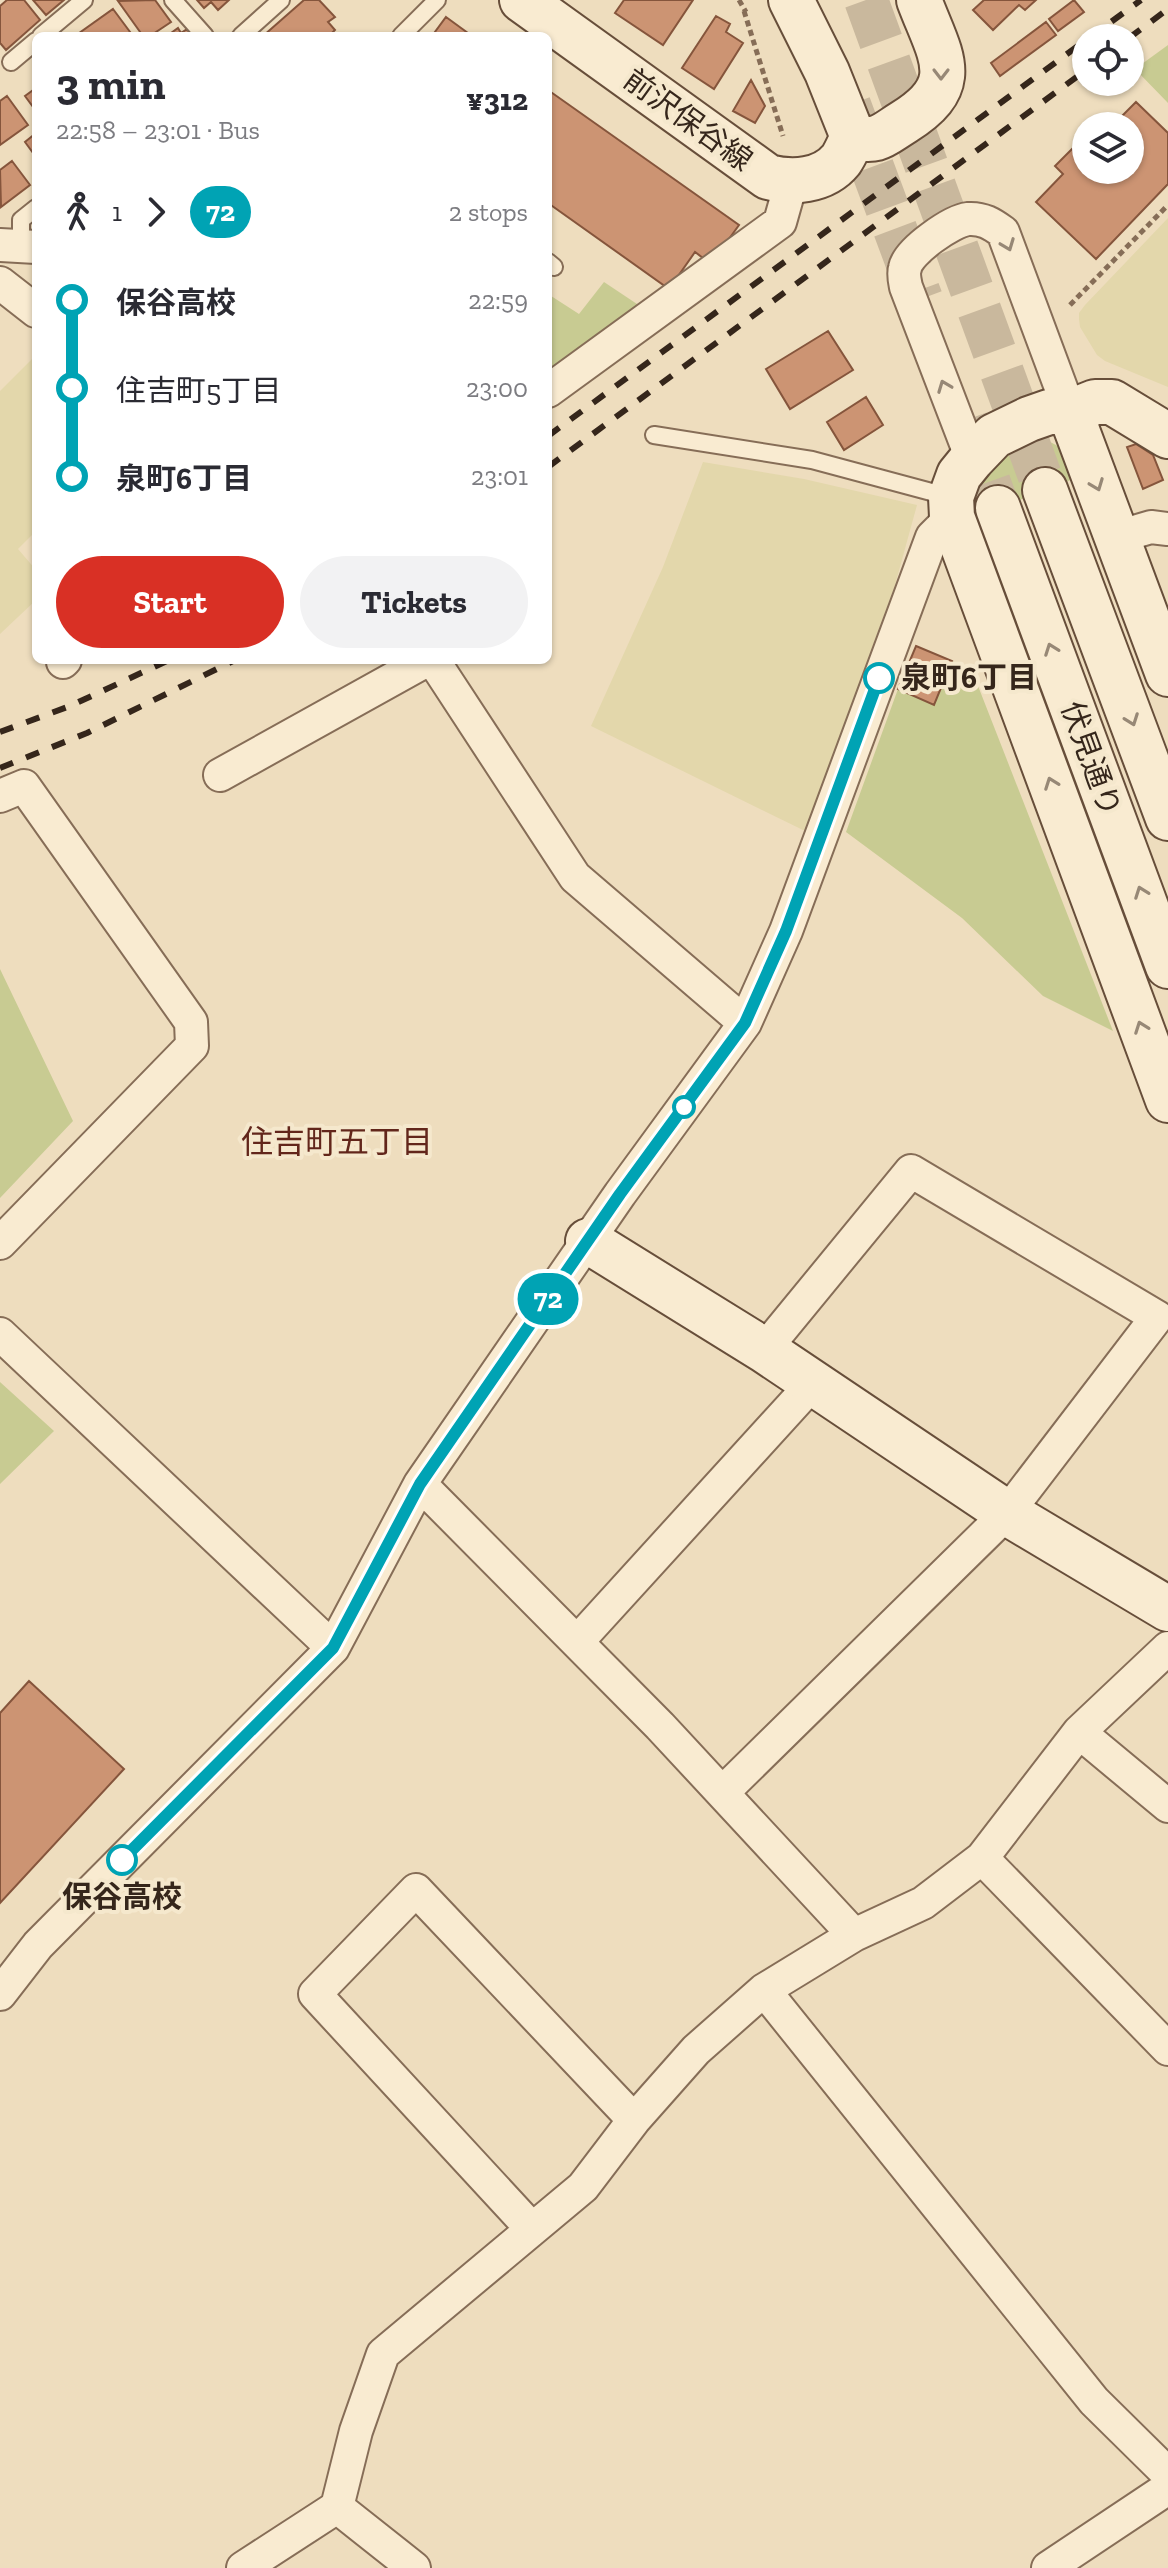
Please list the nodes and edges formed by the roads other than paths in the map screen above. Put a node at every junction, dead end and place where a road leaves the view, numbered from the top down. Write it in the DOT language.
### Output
graph roads {
  1 [pos="84,0"];
  2 [pos="173,0"];
  3 [pos="281,0"];
  4 [pos="437,0"];
  5 [pos="522,0"];
  6 [pos="791,0"];
  7 [pos="925,6"];
  8 [pos="46,32"];
  9 [pos="201,32"];
  10 [pos="245,32"];
  11 [pos="405,32"];
  12 [pos="32,44"];
  13 [pos="11,62"];
  14 [pos="853,137"];
  15 [pos="791,183"];
  16 [pos="32,211"];
  17 [pos="19,246"];
  18 [pos="0,283"];
  19 [pos="32,308"];
  20 [pos="552,388"];
  21 [pos="1070,412"];
  22 [pos="654,435"];
  23 [pos="1168,436"];
  24 [pos="972,459"];
  25 [pos="1045,490"];
  26 [pos="952,507"];
  27 [pos="998,508"];
  28 [pos="1168,529"];
  29 [pos="1117,537"];
  30 [pos="423,664"];
  31 [pos="433,664"];
  32 [pos="1168,674"];
  33 [pos="220,775"];
  34 [pos="0,796"];
  35 [pos="1168,818"];
  36 [pos="1168,966"];
  37 [pos="745,1023"];
  38 [pos="1168,1100"];
  39 [pos="588,1241"];
  40 [pos="0,1243"];
  41 [pos="0,1334"];
  42 [pos="764,1350"];
  43 [pos="813,1383"];
  44 [pos="420,1484"];
  45 [pos="1007,1513"];
  46 [pos="1168,1609"];
  47 [pos="577,1642"];
  48 [pos="333,1648"];
  49 [pos="1168,1648"];
  50 [pos="1079,1732"];
  51 [pos="723,1792"];
  52 [pos="1168,1806"];
  53 [pos="982,1858"];
  54 [pos="854,1935"];
  55 [pos="764,1990"];
  56 [pos="0,1994"];
  57 [pos="1168,2049"];
  58 [pos="634,2120"];
  59 [pos="532,2229"];
  60 [pos="1168,2474"];
  61 [pos="1168,2488"];
  62 [pos="337,2507"];
  63 [pos="243,2568"];
  64 [pos="414,2568"];
  65 [pos="1048,2568"];
  1 -- 8 [label="lane"];
  2 -- 9 [label="lane"];
  3 -- 10 [label="lane"];
  4 -- 11 [label="lane"];
  5 -- 15 [label="main road, 前沢保谷線"];
  6 -- 14 [label="main road"];
  7 -- 14 [label="main road, one-way"];
  12 -- 13 [label="lane"];
  14 -- 15 [label="main road"];
  15 -- 20 [label="street"];
  16 -- 17 [label="lane"];
  18 -- 19 [label="street"];
  21 -- 23 [label="main road"];
  21 -- 24 [label="main road"];
  24 -- 21 [label="street, one-way"];
  21 -- 29 [label="main road, one-way"];
  22 -- 26 [label="lane"];
  24 -- 26 [label="main road"];
  25 -- 35 [label="main road, 伏見通り, one-way"];
  26 -- 37 [label="street"];
  38 -- 26 [label="main road, one-way"];
  36 -- 27 [label="main road, 伏見通り, one-way"];
  28 -- 29 [label="street"];
  29 -- 32 [label="main road"];
  30 -- 33 [label="street"];
  31 -- 37 [label="street"];
  34 -- 40 [label="street"];
  37 -- 39 [label="street"];
  39 -- 42 [label="main road"];
  39 -- 44 [label="street"];
  41 -- 48 [label="street"];
  42 -- 43 [label="main road"];
  42 -- 45 [label="street"];
  43 -- 45 [label="main road"];
  43 -- 47 [label="street"];
  44 -- 47 [label="street"];
  44 -- 48 [label="street"];
  45 -- 46 [label="main road"];
  45 -- 51 [label="street"];
  47 -- 51 [label="street"];
  48 -- 56 [label="street"];
  49 -- 50 [label="street"];
  50 -- 52 [label="street"];
  50 -- 53 [label="street"];
  51 -- 54 [label="street"];
  53 -- 54 [label="street"];
  53 -- 57 [label="street"];
  54 -- 55 [label="street"];
  55 -- 58 [label="street"];
  55 -- 60 [label="street"];
  58 -- 59 [label="street"];
  58 -- 59 [label="street"];
  59 -- 62 [label="street"];
  61 -- 65 [label="street"];
  62 -- 63 [label="street"];
  62 -- 64 [label="street"];
}
